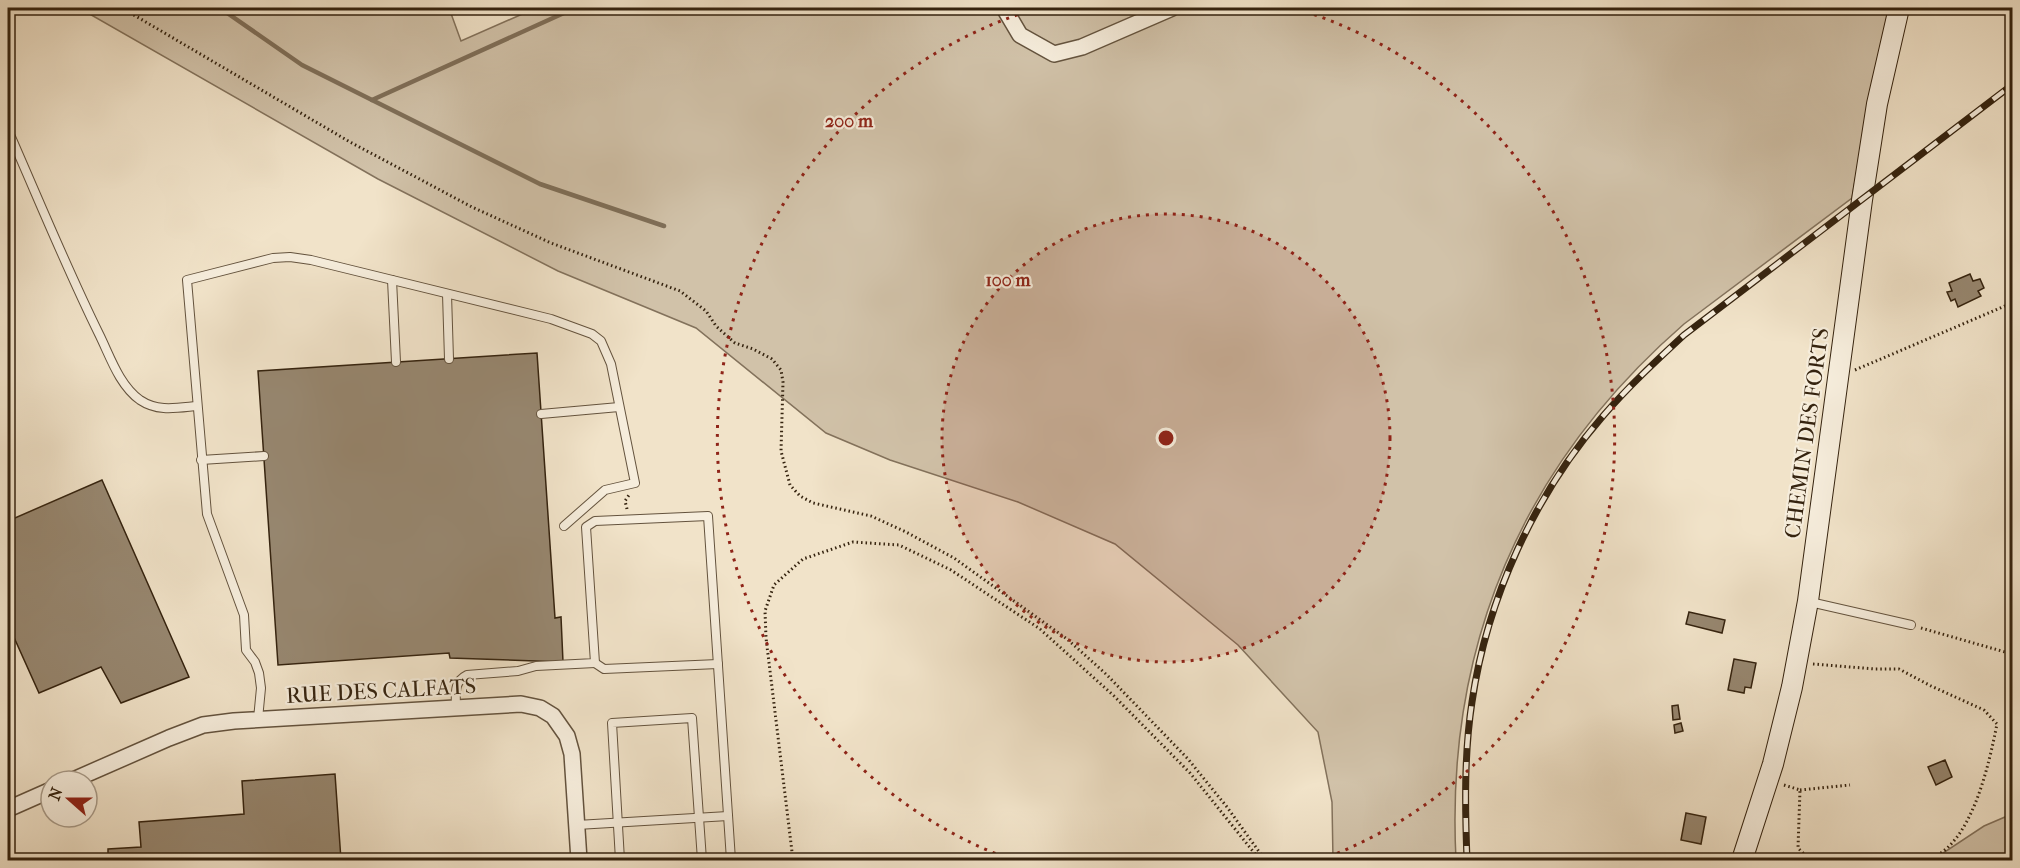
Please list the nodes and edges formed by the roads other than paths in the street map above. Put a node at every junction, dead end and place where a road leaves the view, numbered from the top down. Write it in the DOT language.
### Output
graph roads {
  1 [pos="1004,8"];
  2 [pos="1172,8"];
  3 [pos="1899,8"];
  4 [pos="8,130"];
  5 [pos="392,280"];
  6 [pos="447,294"];
  7 [pos="449,359"];
  8 [pos="396,362"];
  9 [pos="197,406"];
  10 [pos="619,407"];
  11 [pos="541,414"];
  12 [pos="264,456"];
  13 [pos="201,460"];
  14 [pos="564,526"];
  15 [pos="1808,601"];
  16 [pos="1911,625"];
  17 [pos="595,663"];
  18 [pos="718,664"];
  19 [pos="456,708"];
  20 [pos="258,719"];
  21 [pos="98,769"];
  22 [pos="39,795"];
  23 [pos="8,809"];
  24 [pos="728,816"];
  25 [pos="699,818"];
  26 [pos="618,822"];
  27 [pos="577,825"];
  28 [pos="579,861"];
  29 [pos="620,861"];
  30 [pos="702,861"];
  31 [pos="731,861"];
  32 [pos="1742,861"];
  1 -- 2 [label="street"];
  3 -- 15 [label="street, CHEMIN DES FORTS"];
  4 -- 9 [label="lane"];
  5 -- 6 [label="lane"];
  5 -- 8 [label="lane"];
  5 -- 9 [label="lane"];
  6 -- 7 [label="lane"];
  6 -- 10 [label="lane"];
  9 -- 13 [label="lane"];
  10 -- 11 [label="lane"];
  10 -- 14 [label="lane"];
  12 -- 13 [label="lane"];
  13 -- 20 [label="lane"];
  15 -- 16 [label="lane"];
  15 -- 32 [label="street, CHEMIN DES FORTS"];
  17 -- 18 [label="lane"];
  17 -- 18 [label="lane"];
  17 -- 19 [label="lane"];
  18 -- 24 [label="lane"];
  19 -- 20 [label="street, RUE DES CALFATS"];
  19 -- 27 [label="street, RUE DES CALFATS"];
  20 -- 21 [label="street, RUE DES CALFATS"];
  22 -- 23 [label="street"];
  24 -- 25 [label="lane"];
  24 -- 31 [label="lane"];
  25 -- 26 [label="lane"];
  25 -- 26 [label="lane"];
  25 -- 30 [label="lane"];
  26 -- 27 [label="lane"];
  26 -- 29 [label="lane"];
  27 -- 28 [label="street, RUE DES CALFATS"];
}
